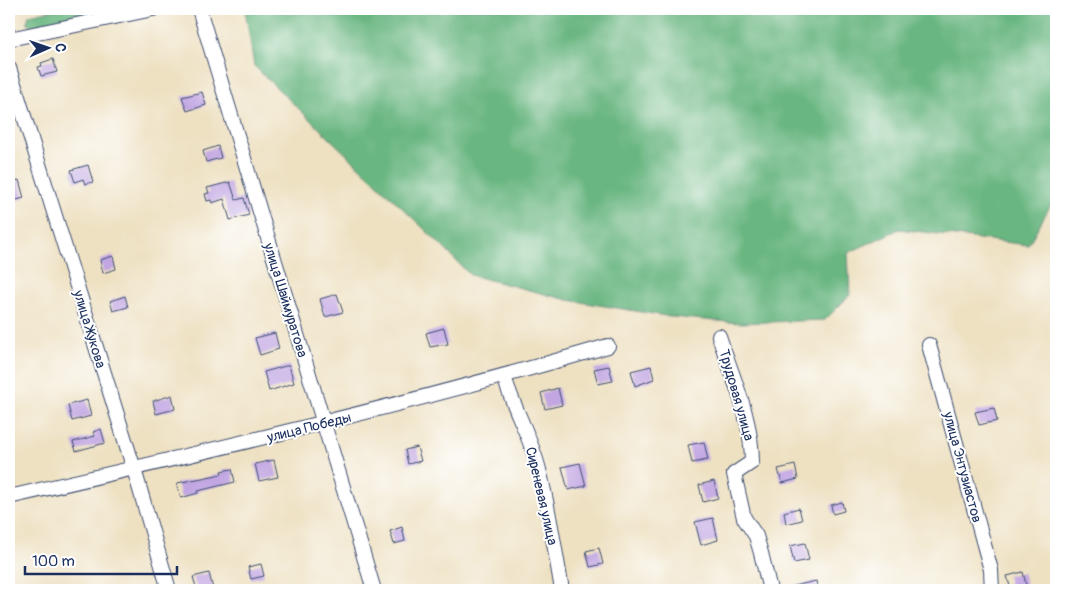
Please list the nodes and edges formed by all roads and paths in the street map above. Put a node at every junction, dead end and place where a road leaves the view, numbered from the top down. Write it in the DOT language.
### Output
graph roads {
  1 [pos="153,9"];
  2 [pos="199,9"];
  3 [pos="9,39"];
  4 [pos="9,68"];
  5 [pos="719,336"];
  6 [pos="929,345"];
  7 [pos="608,346"];
  8 [pos="504,376"];
  9 [pos="323,424"];
  10 [pos="134,469"];
  11 [pos="9,498"];
  12 [pos="169,590"];
  13 [pos="374,590"];
  14 [pos="562,590"];
  15 [pos="770,590"];
  16 [pos="992,590"];
  1 -- 3 [label="street"];
  2 -- 9 [label="street, улица Шаймуратова"];
  4 -- 10 [label="street, улица Жукова"];
  5 -- 15 [label="street, Трудовая улица"];
  6 -- 16 [label="street, улица Энтузиастов"];
  7 -- 8 [label="street, улица Победы"];
  8 -- 9 [label="street, улица Победы"];
  8 -- 14 [label="street, Сиреневая улица"];
  9 -- 10 [label="street, улица Победы"];
  9 -- 13 [label="street, улица Шаймуратова"];
  10 -- 11 [label="street, улица Победы"];
  10 -- 12 [label="street, улица Жукова"];
}
